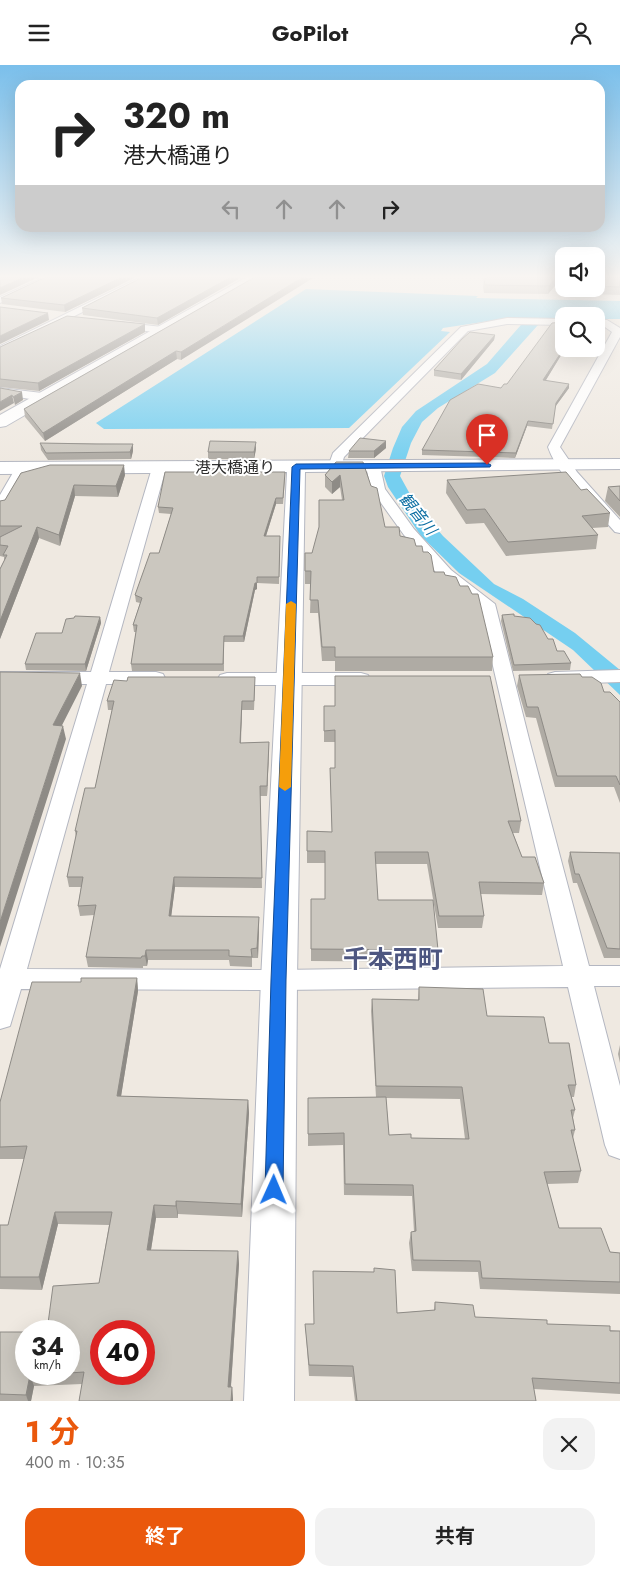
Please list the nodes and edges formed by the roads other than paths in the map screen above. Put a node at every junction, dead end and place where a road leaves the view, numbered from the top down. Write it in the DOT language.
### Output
graph roads {
  1 [pos="22,339"];
  2 [pos="145,339"];
  3 [pos="455,339"];
  4 [pos="613,339"];
  5 [pos="0,350"];
  6 [pos="605,355"];
  7 [pos="604,357"];
  8 [pos="0,391"];
  9 [pos="42,397"];
  10 [pos="0,422"];
  11 [pos="562,464"];
  12 [pos="620,464"];
  13 [pos="379,466"];
  14 [pos="0,467"];
  15 [pos="23,467"];
  16 [pos="296,467"];
  17 [pos="335,467"];
  18 [pos="159,468"];
  19 [pos="0,507"];
  20 [pos="620,529"];
  21 [pos="620,676"];
  22 [pos="0,678"];
  23 [pos="98,678"];
  24 [pos="178,678"];
  25 [pos="541,678"];
  26 [pos="208,679"];
  27 [pos="288,679"];
  28 [pos="376,679"];
  29 [pos="579,976"];
  30 [pos="620,976"];
  31 [pos="5,979"];
  32 [pos="278,980"];
  33 [pos="0,1018"];
  34 [pos="620,1145"];
  35 [pos="269,1401"];
  1 -- 5 [label="street"];
  2 -- 9 [label="street"];
  3 -- 17 [label="street"];
  4 -- 6 [label="street"];
  7 -- 11 [label="street"];
  8 -- 9 [label="street"];
  9 -- 10 [label="street"];
  11 -- 12 [label="street, 港大橋通り"];
  11 -- 13 [label="street, 港大橋通り"];
  11 -- 20 [label="street"];
  13 -- 17 [label="street, 港大橋通り"];
  13 -- 29 [label="street"];
  14 -- 15 [label="street, 港大橋通り"];
  15 -- 18 [label="street, 港大橋通り"];
  15 -- 19 [label="street"];
  16 -- 17 [label="street, 港大橋通り"];
  16 -- 18 [label="street, 港大橋通り"];
  16 -- 27 [label="street"];
  18 -- 23 [label="street"];
  21 -- 25 [label="street"];
  22 -- 23 [label="street"];
  23 -- 24 [label="street"];
  23 -- 31 [label="street"];
  26 -- 27 [label="street"];
  27 -- 28 [label="street"];
  27 -- 32 [label="street"];
  29 -- 30 [label="street"];
  29 -- 32 [label="street"];
  29 -- 34 [label="street"];
  31 -- 32 [label="street"];
  31 -- 33 [label="street"];
  32 -- 35 [label="street"];
}
